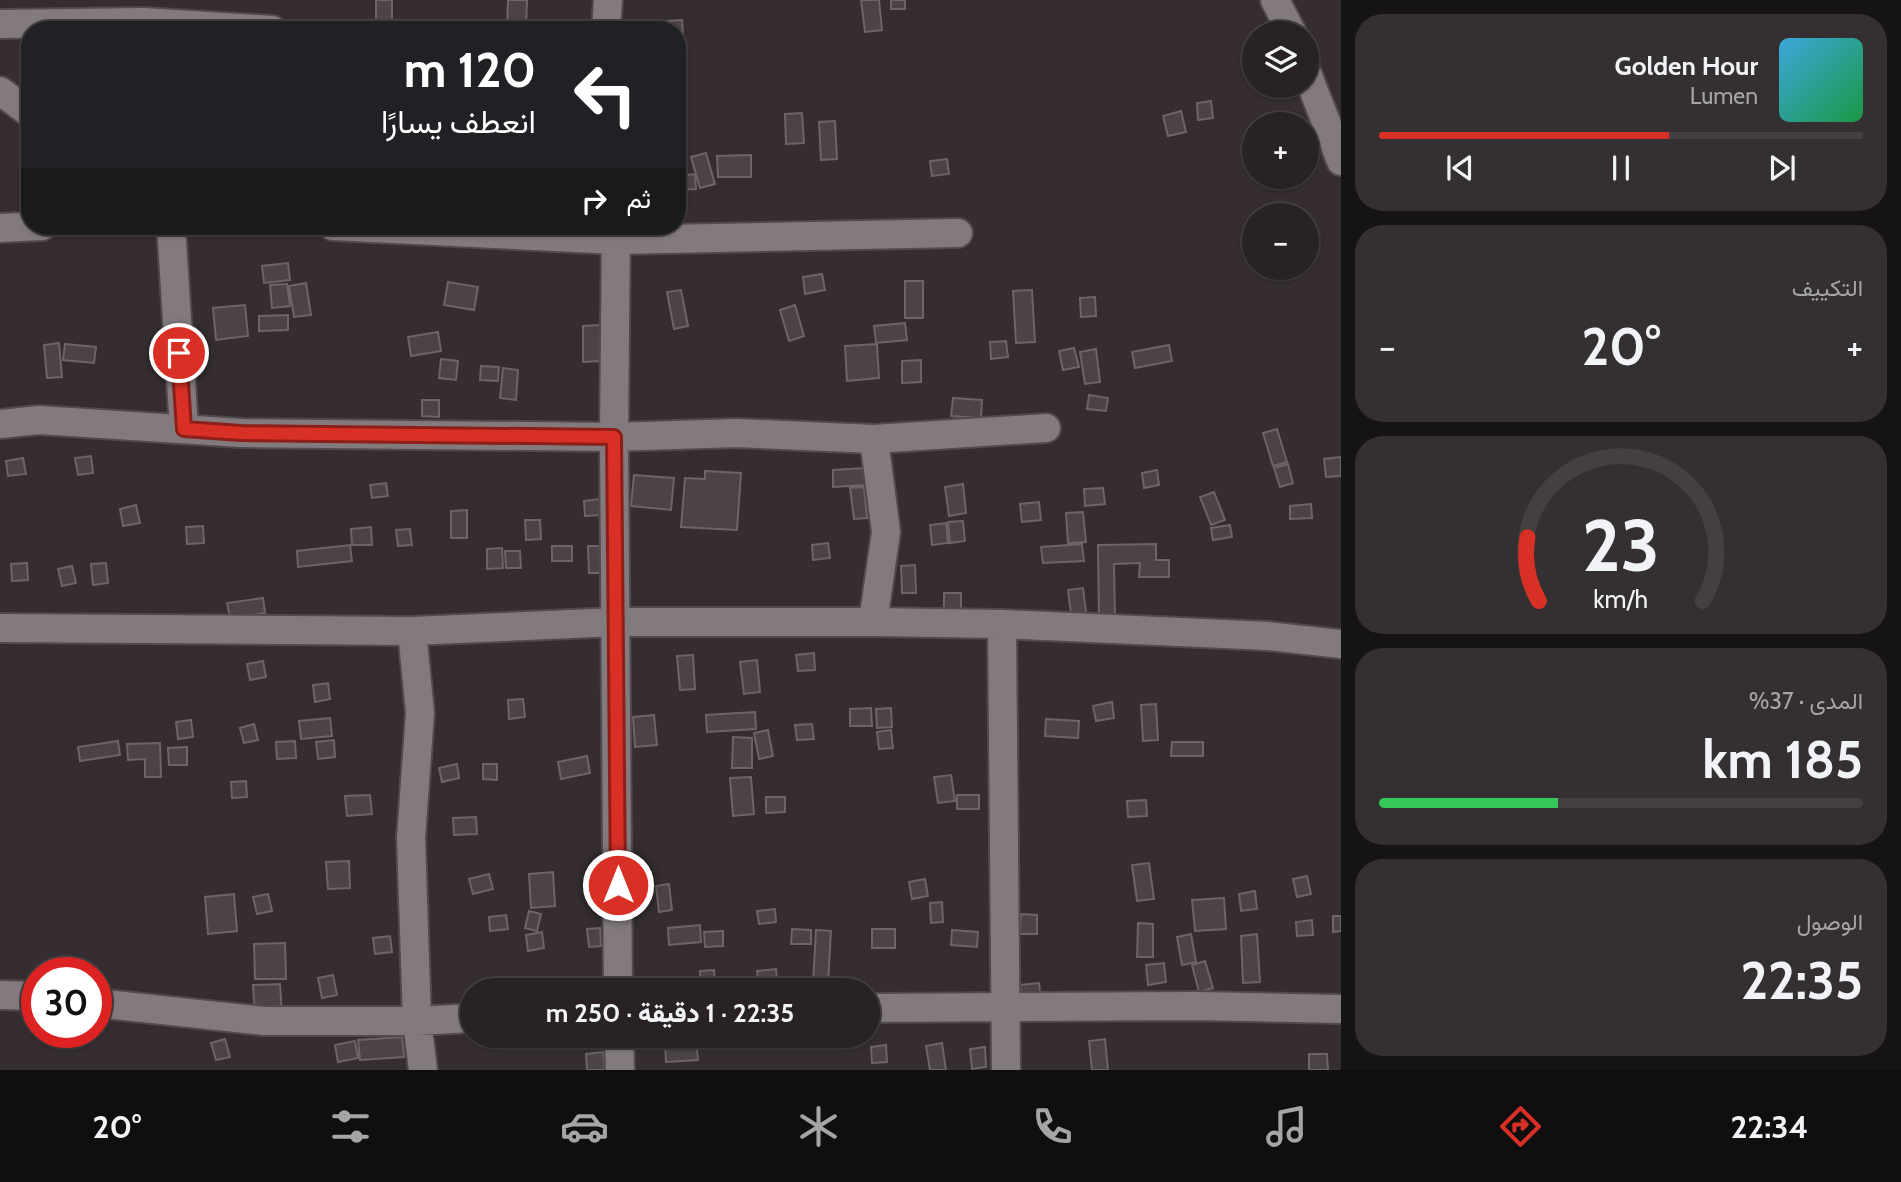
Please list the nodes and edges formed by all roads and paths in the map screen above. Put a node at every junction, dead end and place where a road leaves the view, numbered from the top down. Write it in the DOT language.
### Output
graph roads {
  1 [pos="608,0"];
  2 [pos="1275,0"];
  3 [pos="145,11"];
  4 [pos="33,21"];
  5 [pos="212,21"];
  6 [pos="607,21"];
  7 [pos="1286,21"];
  8 [pos="21,22"];
  9 [pos="0,24"];
  10 [pos="0,91"];
  11 [pos="1317,98"];
  12 [pos="21,106"];
  13 [pos="1341,161"];
  14 [pos="21,227"];
  15 [pos="0,228"];
  16 [pos="686,233"];
  17 [pos="958,233"];
  18 [pos="172,235"];
  19 [pos="617,235"];
  20 [pos="0,424"];
  21 [pos="1045,428"];
  22 [pos="184,429"];
  23 [pos="614,437"];
  24 [pos="874,439"];
  25 [pos="616,622"];
  26 [pos="873,622"];
  27 [pos="1002,624"];
  28 [pos="0,628"];
  29 [pos="412,631"];
  30 [pos="1341,644"];
  31 [pos="618,978"];
  32 [pos="0,995"];
  33 [pos="21,996"];
  34 [pos="112,1005"];
  35 [pos="880,1008"];
  36 [pos="1007,1009"];
  37 [pos="1341,1009"];
  38 [pos="460,1018"];
  39 [pos="417,1021"];
  40 [pos="619,1048"];
  41 [pos="423,1070"];
  42 [pos="620,1070"];
  43 [pos="1006,1070"];
  1 -- 6 [label="street"];
  2 -- 7 [label="street"];
  3 -- 4 [label="street"];
  3 -- 5 [label="street"];
  8 -- 9 [label="street"];
  10 -- 12 [label="street"];
  11 -- 13 [label="street"];
  14 -- 15 [label="street"];
  16 -- 17 [label="street"];
  18 -- 22 [label="street"];
  19 -- 23 [label="street"];
  20 -- 22 [label="street"];
  21 -- 24 [label="street"];
  22 -- 23 [label="street"];
  23 -- 24 [label="street"];
  23 -- 25 [label="street"];
  24 -- 26 [label="street"];
  25 -- 26 [label="street"];
  25 -- 29 [label="street"];
  25 -- 31 [label="street"];
  26 -- 27 [label="street"];
  27 -- 30 [label="street"];
  27 -- 36 [label="street"];
  28 -- 29 [label="street"];
  29 -- 39 [label="street"];
  32 -- 33 [label="street"];
  34 -- 39 [label="street"];
  35 -- 36 [label="street"];
  36 -- 37 [label="street"];
  36 -- 43 [label="street"];
  38 -- 39 [label="street"];
  39 -- 41 [label="street"];
  40 -- 42 [label="street"];
}
